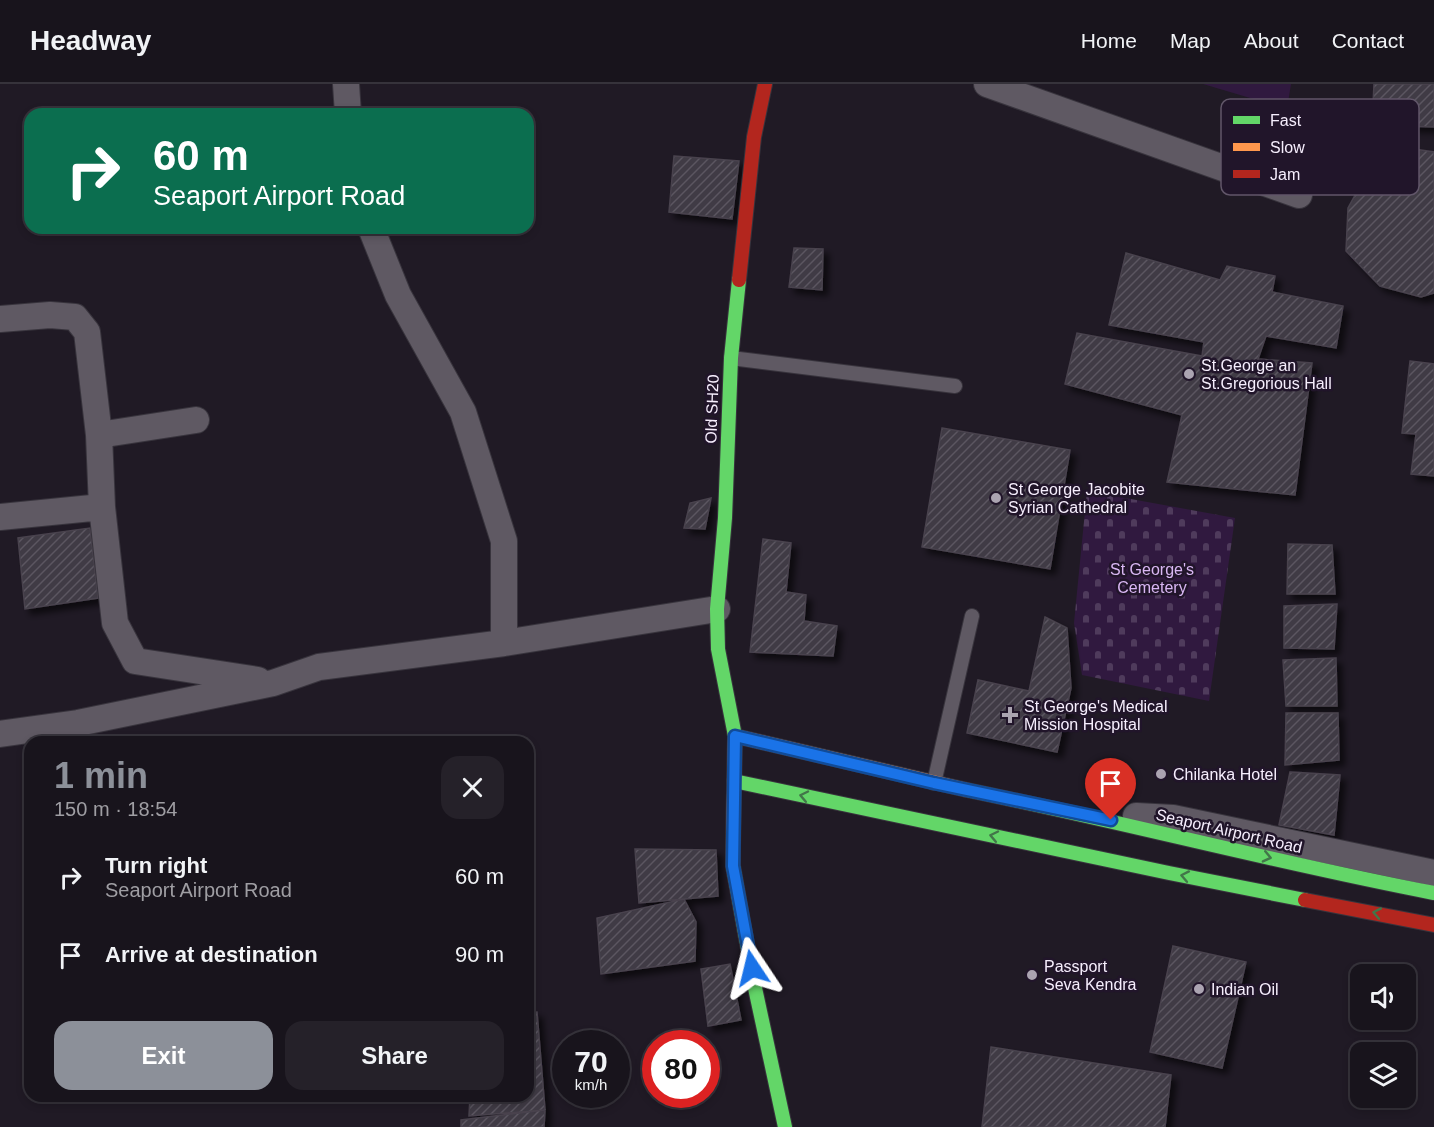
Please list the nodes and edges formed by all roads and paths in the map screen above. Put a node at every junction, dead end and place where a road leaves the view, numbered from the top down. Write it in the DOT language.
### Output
graph roads {
  1 [pos="346,84"];
  2 [pos="765,84"];
  3 [pos="987,84"];
  4 [pos="348,108"];
  5 [pos="1221,167"];
  6 [pos="373,234"];
  7 [pos="0,319"];
  8 [pos="731,358"];
  9 [pos="955,386"];
  10 [pos="196,420"];
  11 [pos="99,435"];
  12 [pos="102,507"];
  13 [pos="0,517"];
  14 [pos="717,609"];
  15 [pos="972,616"];
  16 [pos="504,643"];
  17 [pos="273,683"];
  18 [pos="0,734"];
  19 [pos="735,736"];
  20 [pos="734,781"];
  21 [pos="934,783"];
  22 [pos="1088,815"];
  23 [pos="1434,873"];
  24 [pos="1434,893"];
  25 [pos="1434,925"];
  26 [pos="785,1127"];
  1 -- 4 [label="street"];
  2 -- 8 [label="main road, Old SH20"];
  3 -- 5 [label="street"];
  6 -- 16 [label="street"];
  7 -- 11 [label="street"];
  8 -- 9 [label="lane"];
  8 -- 14 [label="main road, Old SH20"];
  10 -- 11 [label="street"];
  11 -- 12 [label="street"];
  12 -- 13 [label="street"];
  12 -- 17 [label="street"];
  14 -- 16 [label="street"];
  14 -- 19 [label="main road, Old SH20"];
  15 -- 21 [label="lane"];
  16 -- 17 [label="street"];
  17 -- 18 [label="street"];
  19 -- 20 [label="main road, Old SH20"];
  19 -- 21 [label="main road, Seaport Airport Road"];
  25 -- 20 [label="main road, one-way"];
  20 -- 26 [label="main road, Old SH20"];
  21 -- 22 [label="main road, Seaport Airport Road"];
  22 -- 23 [label="street"];
  22 -- 24 [label="main road, Seaport Airport Road, one-way"];
}
